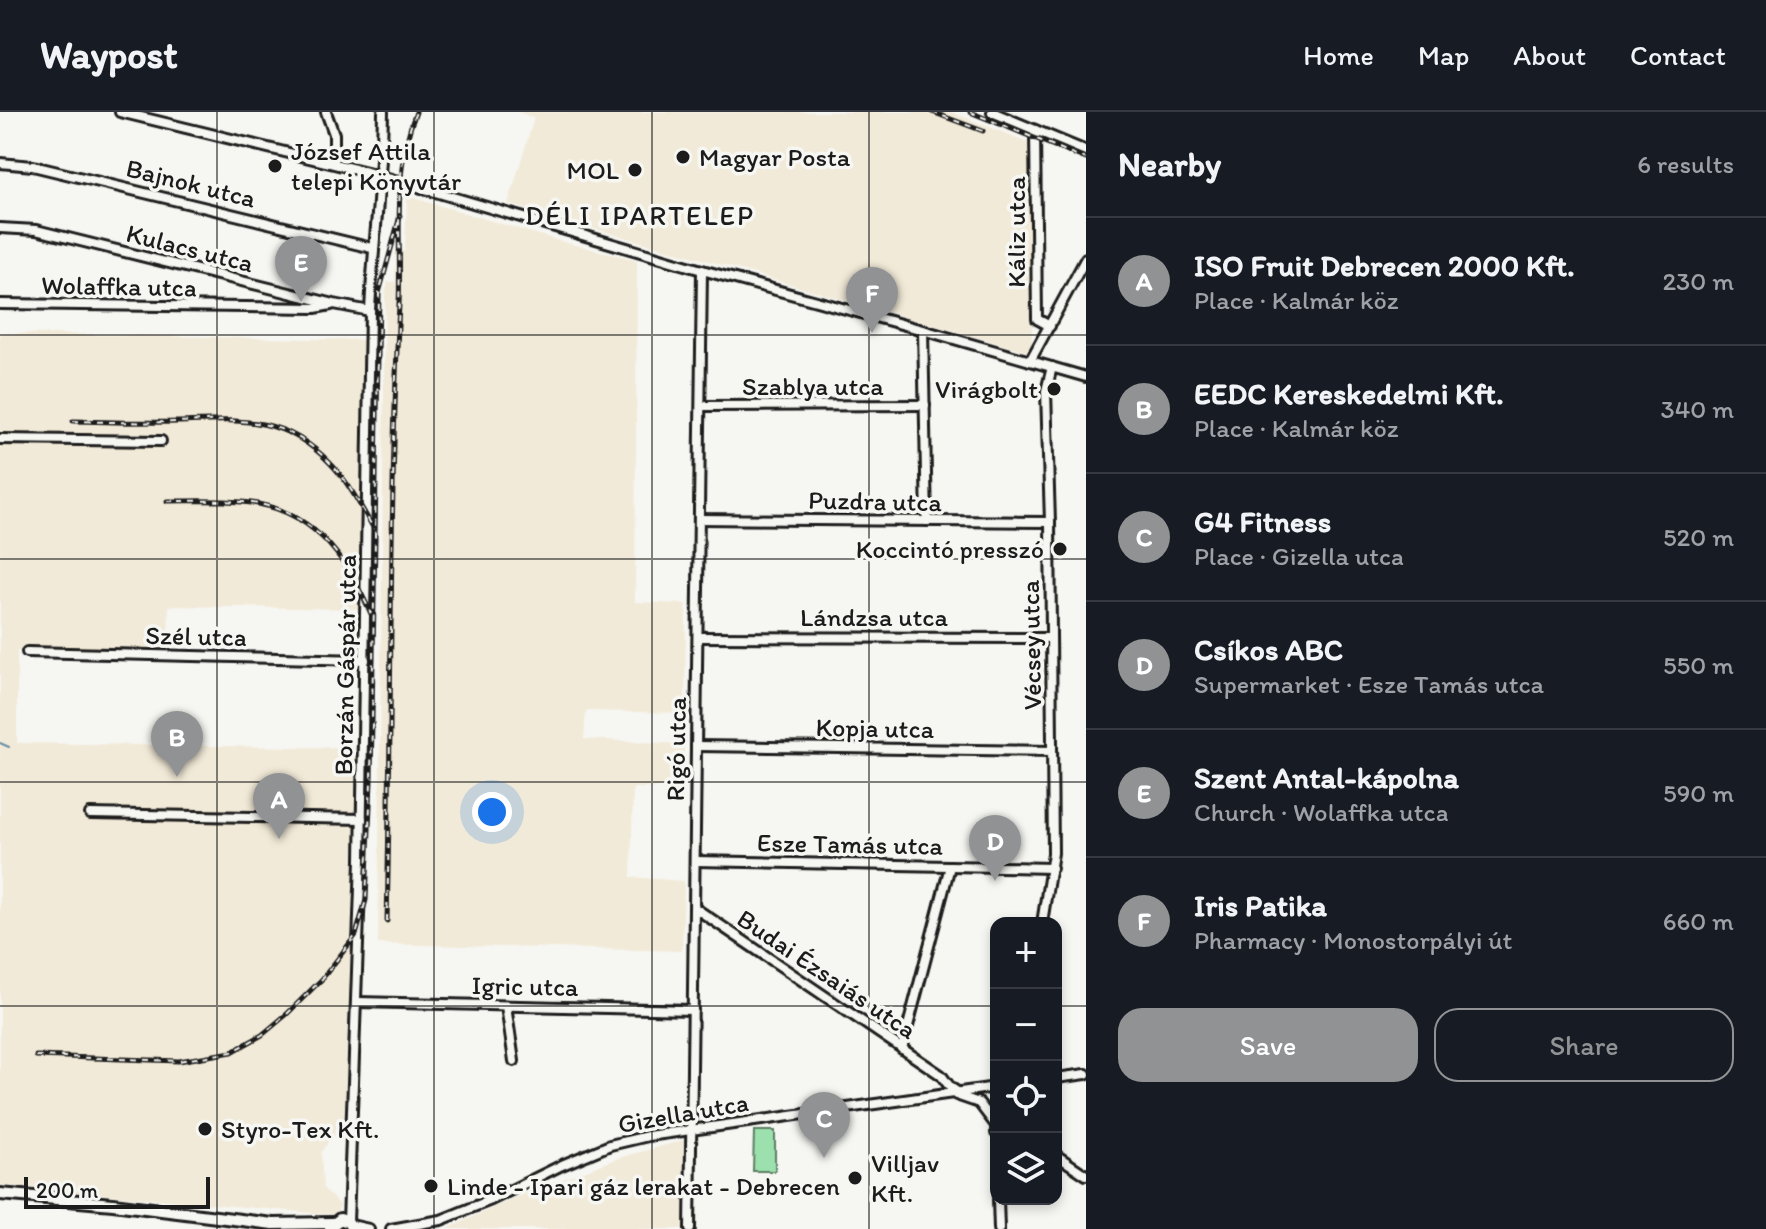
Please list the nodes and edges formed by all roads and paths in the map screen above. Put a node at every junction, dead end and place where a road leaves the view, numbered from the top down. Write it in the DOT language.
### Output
graph roads {
  1 [pos="120,112"];
  2 [pos="326,112"];
  3 [pos="383,112"];
  4 [pos="992,112"];
  5 [pos="1035,130"];
  6 [pos="1086,151"];
  7 [pos="0,163"];
  8 [pos="334,163"];
  9 [pos="382,178"];
  10 [pos="0,228"];
  11 [pos="372,248"];
  12 [pos="1086,258"];
  13 [pos="702,270"];
  14 [pos="0,304"];
  15 [pos="334,304"];
  16 [pos="370,311"];
  17 [pos="1050,326"];
  18 [pos="923,330"];
  19 [pos="1030,361"];
  20 [pos="1052,367"];
  21 [pos="1086,377"];
  22 [pos="925,405"];
  23 [pos="701,406"];
  24 [pos="0,439"];
  25 [pos="161,441"];
  26 [pos="699,519"];
  27 [pos="927,521"];
  28 [pos="1050,522"];
  29 [pos="698,637"];
  30 [pos="1051,638"];
  31 [pos="27,652"];
  32 [pos="365,660"];
  33 [pos="696,746"];
  34 [pos="1052,751"];
  35 [pos="90,814"];
  36 [pos="362,819"];
  37 [pos="695,861"];
  38 [pos="950,866"];
  39 [pos="1052,868"];
  40 [pos="695,908"];
  41 [pos="1043,917"];
  42 [pos="357,1002"];
  43 [pos="506,1006"];
  44 [pos="693,1010"];
  45 [pos="902,1049"];
  46 [pos="514,1061"];
  47 [pos="937,1073"];
  48 [pos="1086,1074"];
  49 [pos="1062,1077"];
  50 [pos="990,1088"];
  51 [pos="957,1091"];
  52 [pos="942,1094"];
  53 [pos="990,1120"];
  54 [pos="690,1130"];
  55 [pos="350,1154"];
  56 [pos="1062,1159"];
  57 [pos="1086,1175"];
  58 [pos="0,1194"];
  59 [pos="998,1205"];
  60 [pos="332,1224"];
  61 [pos="351,1225"];
  62 [pos="312,1227"];
  63 [pos="369,1229"];
  64 [pos="391,1229"];
  65 [pos="690,1229"];
  66 [pos="999,1229"];
  1 -- 8 [label="street"];
  2 -- 8 [label="street"];
  3 -- 9 [label="street, Borzán Gáspár utca"];
  4 -- 5 [label="street"];
  5 -- 6 [label="street"];
  5 -- 17 [label="street, Káliz utca"];
  7 -- 11 [label="street, Bajnok utca"];
  8 -- 9 [label="street"];
  9 -- 11 [label="street, Borzán Gáspár utca"];
  9 -- 13 [label="street"];
  10 -- 15 [label="street, Kulacs utca"];
  11 -- 16 [label="street, Borzán Gáspár utca"];
  12 -- 17 [label="street"];
  13 -- 18 [label="street"];
  13 -- 23 [label="street, Rigó utca"];
  14 -- 15 [label="street, Wolaffka utca"];
  15 -- 16 [label="street, Kulacs utca"];
  16 -- 32 [label="street, Borzán Gáspár utca"];
  17 -- 19 [label="street"];
  18 -- 19 [label="street"];
  18 -- 22 [label="street"];
  19 -- 20 [label="street"];
  20 -- 21 [label="street"];
  20 -- 28 [label="street, Vécsey utca"];
  22 -- 23 [label="street, Szablya utca"];
  22 -- 27 [label="street"];
  23 -- 26 [label="street, Rigó utca"];
  24 -- 25 [label="street"];
  26 -- 27 [label="street, Puzdra utca"];
  26 -- 29 [label="street, Rigó utca"];
  27 -- 28 [label="street, Puzdra utca"];
  28 -- 30 [label="street, Vécsey utca"];
  29 -- 30 [label="street, Lándzsa utca"];
  29 -- 33 [label="street, Rigó utca"];
  30 -- 34 [label="street, Vécsey utca"];
  31 -- 32 [label="street, Szél utca"];
  32 -- 36 [label="street, Borzán Gáspár utca"];
  33 -- 34 [label="street, Kopja utca"];
  33 -- 37 [label="street, Rigó utca"];
  34 -- 39 [label="street, Vécsey utca"];
  35 -- 36 [label="street"];
  36 -- 42 [label="street, Borzán Gáspár utca"];
  37 -- 38 [label="street, Esze Tamás utca"];
  37 -- 40 [label="street, Rigó utca"];
  38 -- 39 [label="street, Esze Tamás utca"];
  38 -- 45 [label="street"];
  39 -- 41 [label="street, Vécsey utca"];
  40 -- 44 [label="street, Rigó utca"];
  40 -- 45 [label="street, Budai Ézsaiás utca"];
  42 -- 43 [label="street, Igric utca"];
  42 -- 55 [label="street, Borzán Gáspár utca"];
  43 -- 44 [label="street, Igric utca"];
  43 -- 46 [label="street"];
  44 -- 54 [label="street, Rigó utca"];
  45 -- 47 [label="street, Budai Ézsaiás utca"];
  47 -- 51 [label="street, Budai Ézsaiás utca"];
  47 -- 52 [label="street"];
  48 -- 49 [label="street"];
  50 -- 51 [label="street, Gizella utca"];
  51 -- 52 [label="street, Gizella utca"];
  52 -- 53 [label="street"];
  52 -- 54 [label="street, Gizella utca"];
  54 -- 64 [label="street, Gizella utca"];
  54 -- 65 [label="street, Rigó utca"];
  55 -- 60 [label="street, Borzán Gáspár utca"];
  55 -- 61 [label="street, Borzán Gáspár utca"];
  56 -- 57 [label="street"];
  58 -- 62 [label="main road"];
  59 -- 66 [label="street"];
  60 -- 61 [label="main road"];
  60 -- 62 [label="main road"];
  61 -- 63 [label="street"];
}
